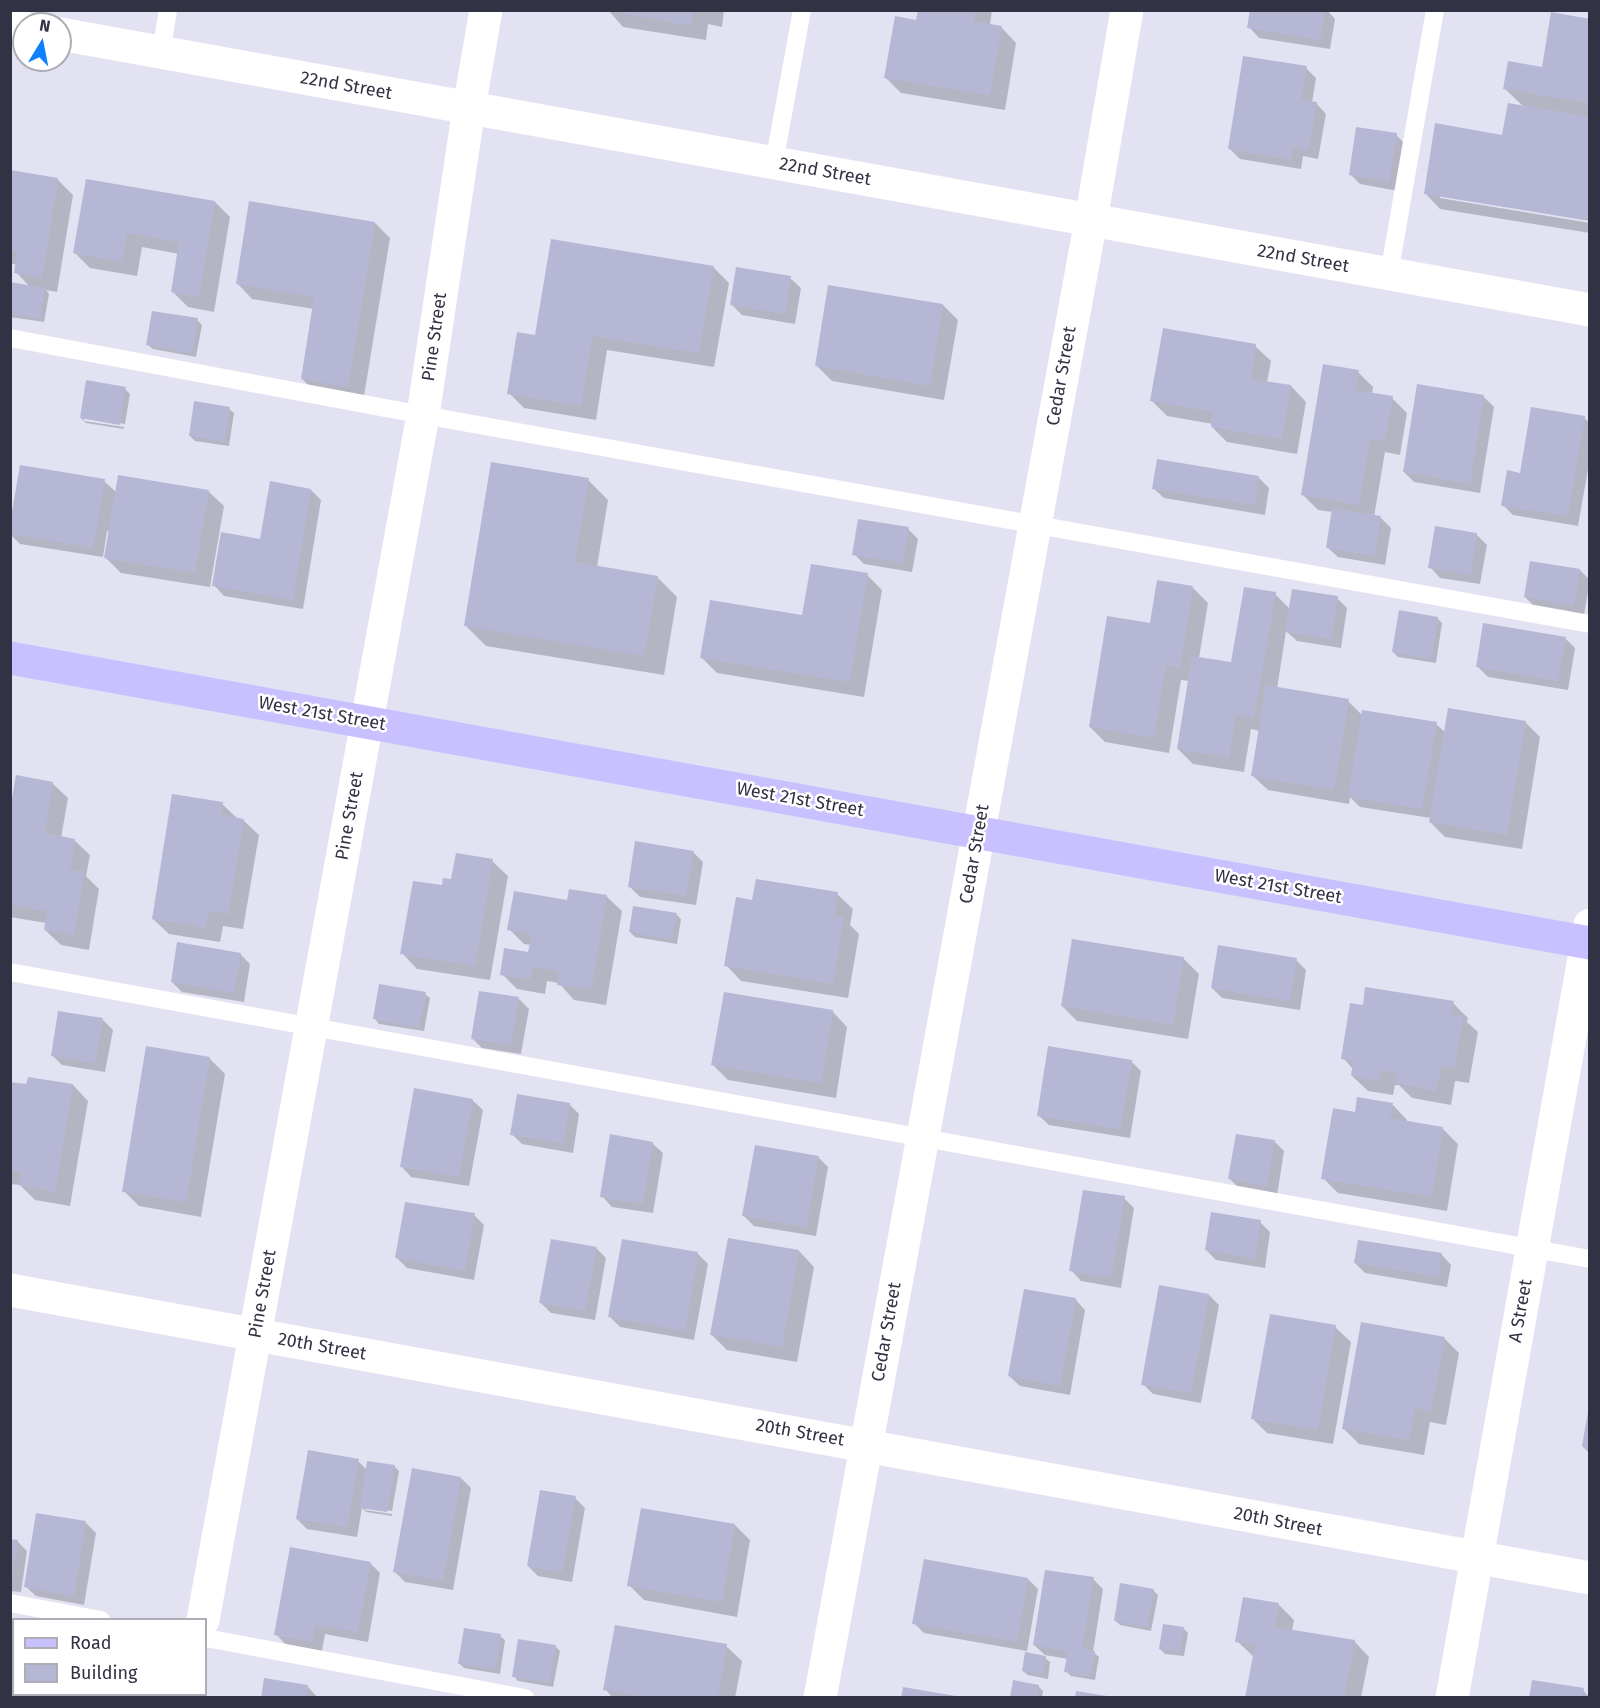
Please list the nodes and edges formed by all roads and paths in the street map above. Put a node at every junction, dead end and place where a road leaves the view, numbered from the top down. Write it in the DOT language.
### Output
graph roads {
  1 [pos="168,10"];
  2 [pos="486,10"];
  3 [pos="802,10"];
  4 [pos="1127,10"];
  5 [pos="1436,10"];
  6 [pos="72,36"];
  7 [pos="160,52"];
  8 [pos="469,108"];
  9 [pos="774,163"];
  10 [pos="1091,220"];
  11 [pos="1389,274"];
  12 [pos="1590,310"];
  13 [pos="10,338"];
  14 [pos="423,415"];
  15 [pos="1035,525"];
  16 [pos="1590,624"];
  17 [pos="10,658"];
  18 [pos="367,722"];
  19 [pos="979,833"];
  20 [pos="1588,937"];
  21 [pos="10,972"];
  22 [pos="312,1027"];
  23 [pos="923,1136"];
  24 [pos="1532,1248"];
  25 [pos="1590,1259"];
  26 [pos="10,1290"];
  27 [pos="255,1335"];
  28 [pos="866,1445"];
  29 [pos="1477,1559"];
  30 [pos="1590,1578"];
  31 [pos="10,1604"];
  32 [pos="90,1618"];
  33 [pos="203,1618"];
  34 [pos="207,1638"];
  35 [pos="525,1698"];
  36 [pos="820,1698"];
  37 [pos="1452,1698"];
  1 -- 7 [label="lane"];
  2 -- 8 [label="street, Pine Street"];
  3 -- 9 [label="lane"];
  4 -- 10 [label="street, Cedar Street"];
  5 -- 11 [label="lane"];
  6 -- 7 [label="street, 22nd Street"];
  7 -- 8 [label="street, 22nd Street"];
  8 -- 9 [label="street, 22nd Street"];
  8 -- 14 [label="street, Pine Street"];
  9 -- 10 [label="street, 22nd Street"];
  10 -- 11 [label="street, 22nd Street"];
  10 -- 15 [label="street, Cedar Street"];
  11 -- 12 [label="street, 22nd Street"];
  13 -- 14 [label="lane"];
  14 -- 15 [label="lane"];
  14 -- 18 [label="street, Pine Street"];
  15 -- 16 [label="lane"];
  15 -- 19 [label="street, Cedar Street"];
  17 -- 18 [label="street, West 21st Street"];
  18 -- 19 [label="street, West 21st Street"];
  18 -- 22 [label="street, Pine Street"];
  19 -- 20 [label="street, West 21st Street"];
  19 -- 23 [label="street, Cedar Street"];
  20 -- 24 [label="street, A Street"];
  21 -- 22 [label="lane"];
  22 -- 23 [label="lane"];
  22 -- 27 [label="street, Pine Street"];
  23 -- 24 [label="lane"];
  23 -- 28 [label="street, Cedar Street"];
  24 -- 25 [label="lane"];
  24 -- 29 [label="street, A Street"];
  26 -- 27 [label="street, 20th Street"];
  27 -- 28 [label="street, 20th Street"];
  27 -- 33 [label="street, Pine Street"];
  28 -- 29 [label="street, 20th Street"];
  28 -- 36 [label="street, Cedar Street"];
  29 -- 30 [label="street, 20th Street"];
  29 -- 37 [label="street, A Street"];
  31 -- 32 [label="lane"];
  34 -- 35 [label="lane"];
}
